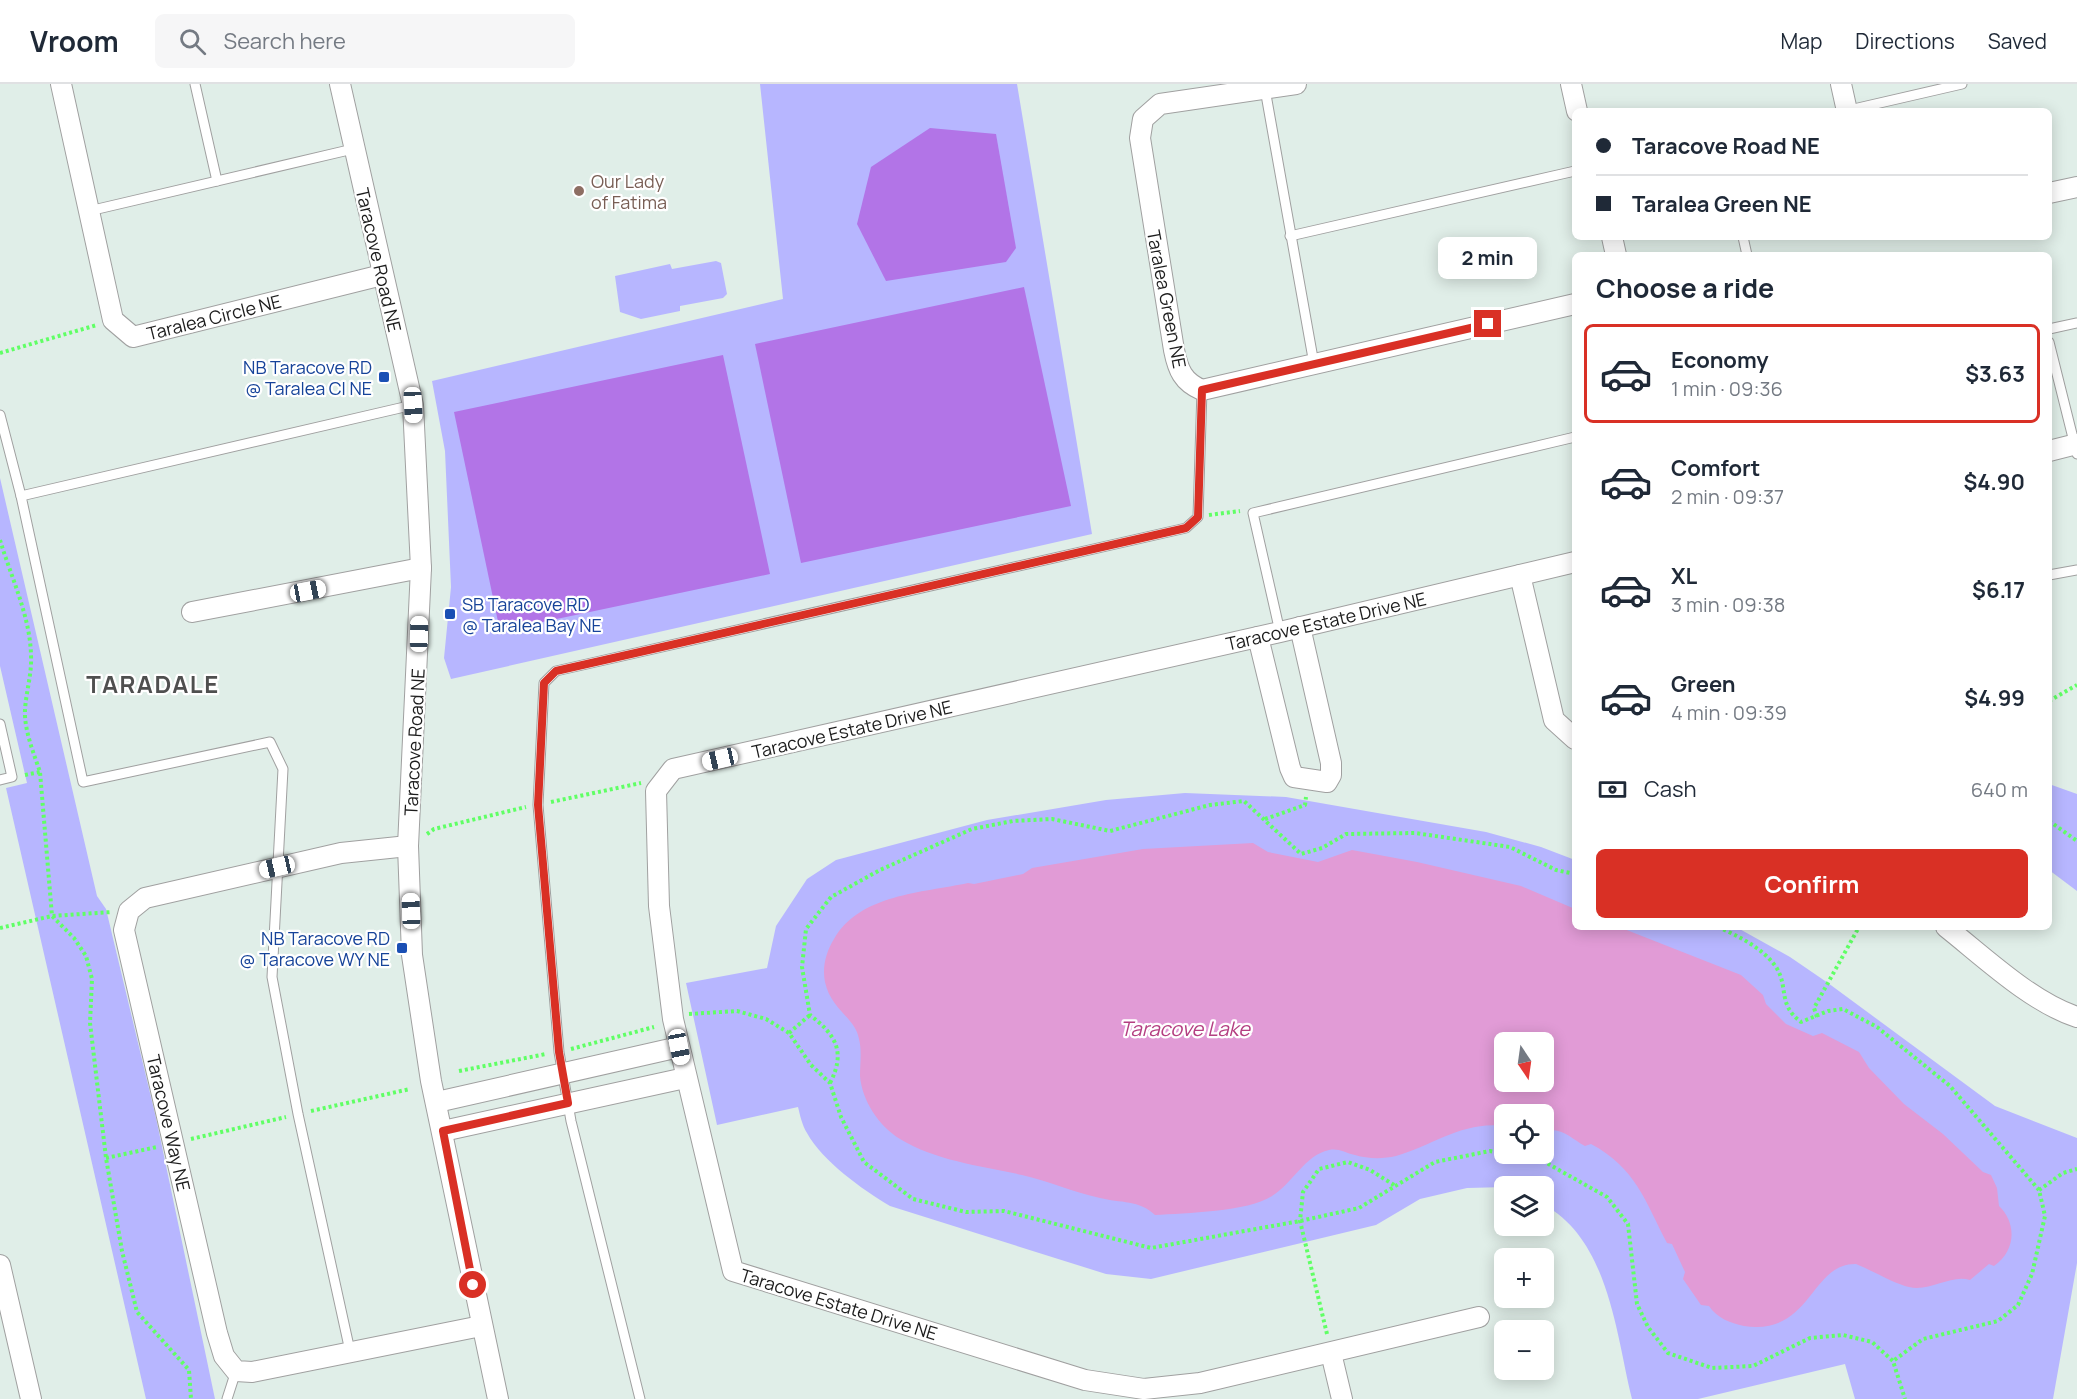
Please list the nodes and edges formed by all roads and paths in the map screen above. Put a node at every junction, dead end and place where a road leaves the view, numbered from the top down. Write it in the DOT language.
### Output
graph roads {
  1 [pos="61,84"];
  2 [pos="195,84"];
  3 [pos="340,84"];
  4 [pos="1296,84"];
  5 [pos="1571,84"];
  6 [pos="1841,84"];
  7 [pos="1962,84"];
  8 [pos="1265,89"];
  9 [pos="1576,108"];
  10 [pos="1846,108"];
  11 [pos="1860,108"];
  12 [pos="353,149"];
  13 [pos="1572,172"];
  14 [pos="217,181"];
  15 [pos="2077,187"];
  16 [pos="2052,192"];
  17 [pos="89,212"];
  18 [pos="1290,236"];
  19 [pos="382,275"];
  20 [pos="1572,305"];
  21 [pos="113,320"];
  22 [pos="2077,323"];
  23 [pos="2052,328"];
  24 [pos="0,353"];
  25 [pos="2052,354"];
  26 [pos="1314,363"];
  27 [pos="1202,390"];
  28 [pos="413,405"];
  29 [pos="0,415"];
  30 [pos="1572,438"];
  31 [pos="2076,448"];
  32 [pos="2052,451"];
  33 [pos="21,496"];
  34 [pos="1253,513"];
  35 [pos="1198,517"];
  36 [pos="0,540"];
  37 [pos="1572,563"];
  38 [pos="421,568"];
  39 [pos="2077,570"];
  40 [pos="2052,574"];
  41 [pos="1520,575"];
  42 [pos="192,612"];
  43 [pos="1300,627"];
  44 [pos="1280,632"];
  45 [pos="1258,637"];
  46 [pos="2077,685"];
  47 [pos="2052,699"];
  48 [pos="0,724"];
  49 [pos="1572,736"];
  50 [pos="1310,779"];
  51 [pos="0,780"];
  52 [pos="1265,819"];
  53 [pos="2052,823"];
  54 [pos="2077,841"];
  55 [pos="408,846"];
  56 [pos="277,867"];
  57 [pos="1572,873"];
  58 [pos="129,910"];
  59 [pos="52,916"];
  60 [pos="0,928"];
  61 [pos="1724,930"];
  62 [pos="1857,930"];
  63 [pos="1950,930"];
  64 [pos="689,1014"];
  65 [pos="810,1015"];
  66 [pos="1817,1017"];
  67 [pos="2077,1017"];
  68 [pos="789,1033"];
  69 [pos="679,1047"];
  70 [pos="564,1072"];
  71 [pos="685,1078"];
  72 [pos="830,1083"];
  73 [pos="410,1089"];
  74 [pos="437,1102"];
  75 [pos="568,1103"];
  76 [pos="298,1114"];
  77 [pos="443,1131"];
  78 [pos="174,1143"];
  79 [pos="106,1158"];
  80 [pos="2077,1169"];
  81 [pos="1394,1185"];
  82 [pos="2039,1190"];
  83 [pos="1300,1221"];
  84 [pos="1,1272"];
  85 [pos="1479,1317"];
  86 [pos="481,1326"];
  87 [pos="350,1352"];
  88 [pos="1331,1353"];
  89 [pos="1893,1361"];
  90 [pos="236,1371"];
  91 [pos="30,1399"];
  92 [pos="191,1399"];
  93 [pos="227,1399"];
  94 [pos="498,1399"];
  95 [pos="640,1399"];
  96 [pos="1342,1399"];
  97 [pos="1905,1399"];
  1 -- 17 [label="street"];
  2 -- 14 [label="lane"];
  3 -- 12 [label="street, Taracove Road NE"];
  4 -- 8 [label="street, Taralea Green NE"];
  5 -- 9 [label="street"];
  6 -- 10 [label="street"];
  7 -- 11 [label="lane"];
  8 -- 18 [label="lane"];
  8 -- 27 [label="street, Taralea Green NE"];
  12 -- 14 [label="lane"];
  12 -- 19 [label="street, Taracove Road NE"];
  13 -- 18 [label="lane"];
  14 -- 17 [label="lane"];
  15 -- 16 [label="street"];
  17 -- 21 [label="street"];
  18 -- 26 [label="lane"];
  19 -- 21 [label="street, Taralea Circle NE"];
  19 -- 28 [label="street, Taracove Road NE"];
  20 -- 26 [label="street, Taralea Green NE"];
  21 -- 24 [label="path"];
  22 -- 23 [label="lane"];
  25 -- 31 [label="lane"];
  26 -- 27 [label="street, Taralea Green NE"];
  27 -- 35 [label="lane"];
  28 -- 33 [label="lane"];
  28 -- 38 [label="street, Taracove Road NE"];
  29 -- 33 [label="lane"];
  30 -- 34 [label="lane"];
  31 -- 32 [label="street"];
  33 -- 56 [label="lane"];
  34 -- 35 [label="path"];
  34 -- 44 [label="lane"];
  35 -- 70 [label="lane"];
  36 -- 59 [label="path"];
  37 -- 41 [label="street, Taracove Estate Drive NE"];
  38 -- 42 [label="street"];
  38 -- 55 [label="street, Taracove Road NE"];
  39 -- 40 [label="lane"];
  41 -- 43 [label="street, Taracove Estate Drive NE"];
  41 -- 49 [label="street"];
  43 -- 44 [label="street, Taracove Estate Drive NE"];
  43 -- 50 [label="street"];
  44 -- 45 [label="street, Taracove Estate Drive NE"];
  45 -- 50 [label="street"];
  45 -- 69 [label="street, Taracove Estate Drive NE"];
  46 -- 47 [label="path"];
  48 -- 51 [label="lane"];
  50 -- 52 [label="path"];
  52 -- 57 [label="path"];
  52 -- 65 [label="path"];
  53 -- 54 [label="path"];
  55 -- 56 [label="street"];
  55 -- 74 [label="street, Taracove Road NE"];
  56 -- 58 [label="street"];
  56 -- 76 [label="lane"];
  58 -- 59 [label="path"];
  58 -- 78 [label="street, Taracove Way NE"];
  59 -- 60 [label="path"];
  59 -- 79 [label="path"];
  61 -- 66 [label="path"];
  62 -- 66 [label="path"];
  63 -- 67 [label="street"];
  64 -- 68 [label="path"];
  65 -- 68 [label="path"];
  65 -- 72 [label="path"];
  66 -- 82 [label="path"];
  68 -- 72 [label="path"];
  69 -- 70 [label="street"];
  69 -- 71 [label="street, Taracove Estate Drive NE"];
  70 -- 74 [label="street"];
  70 -- 75 [label="lane"];
  71 -- 75 [label="street"];
  71 -- 88 [label="street, Taracove Estate Drive NE"];
  72 -- 83 [label="path"];
  73 -- 76 [label="path"];
  74 -- 77 [label="street, Taracove Road NE"];
  75 -- 77 [label="street"];
  75 -- 95 [label="lane"];
  76 -- 78 [label="path"];
  76 -- 87 [label="lane"];
  77 -- 86 [label="street, Taracove Road NE"];
  78 -- 79 [label="path"];
  78 -- 90 [label="street, Taracove Way NE"];
  79 -- 92 [label="path"];
  80 -- 82 [label="path"];
  81 -- 83 [label="path"];
  81 -- 83 [label="path"];
  81 -- 89 [label="path"];
  82 -- 89 [label="path"];
  83 -- 88 [label="path"];
  84 -- 91 [label="street"];
  85 -- 88 [label="street"];
  86 -- 87 [label="street"];
  86 -- 94 [label="street, Taracove Road NE"];
  87 -- 90 [label="street"];
  88 -- 96 [label="street"];
  89 -- 97 [label="path"];
  90 -- 93 [label="lane"];
}
